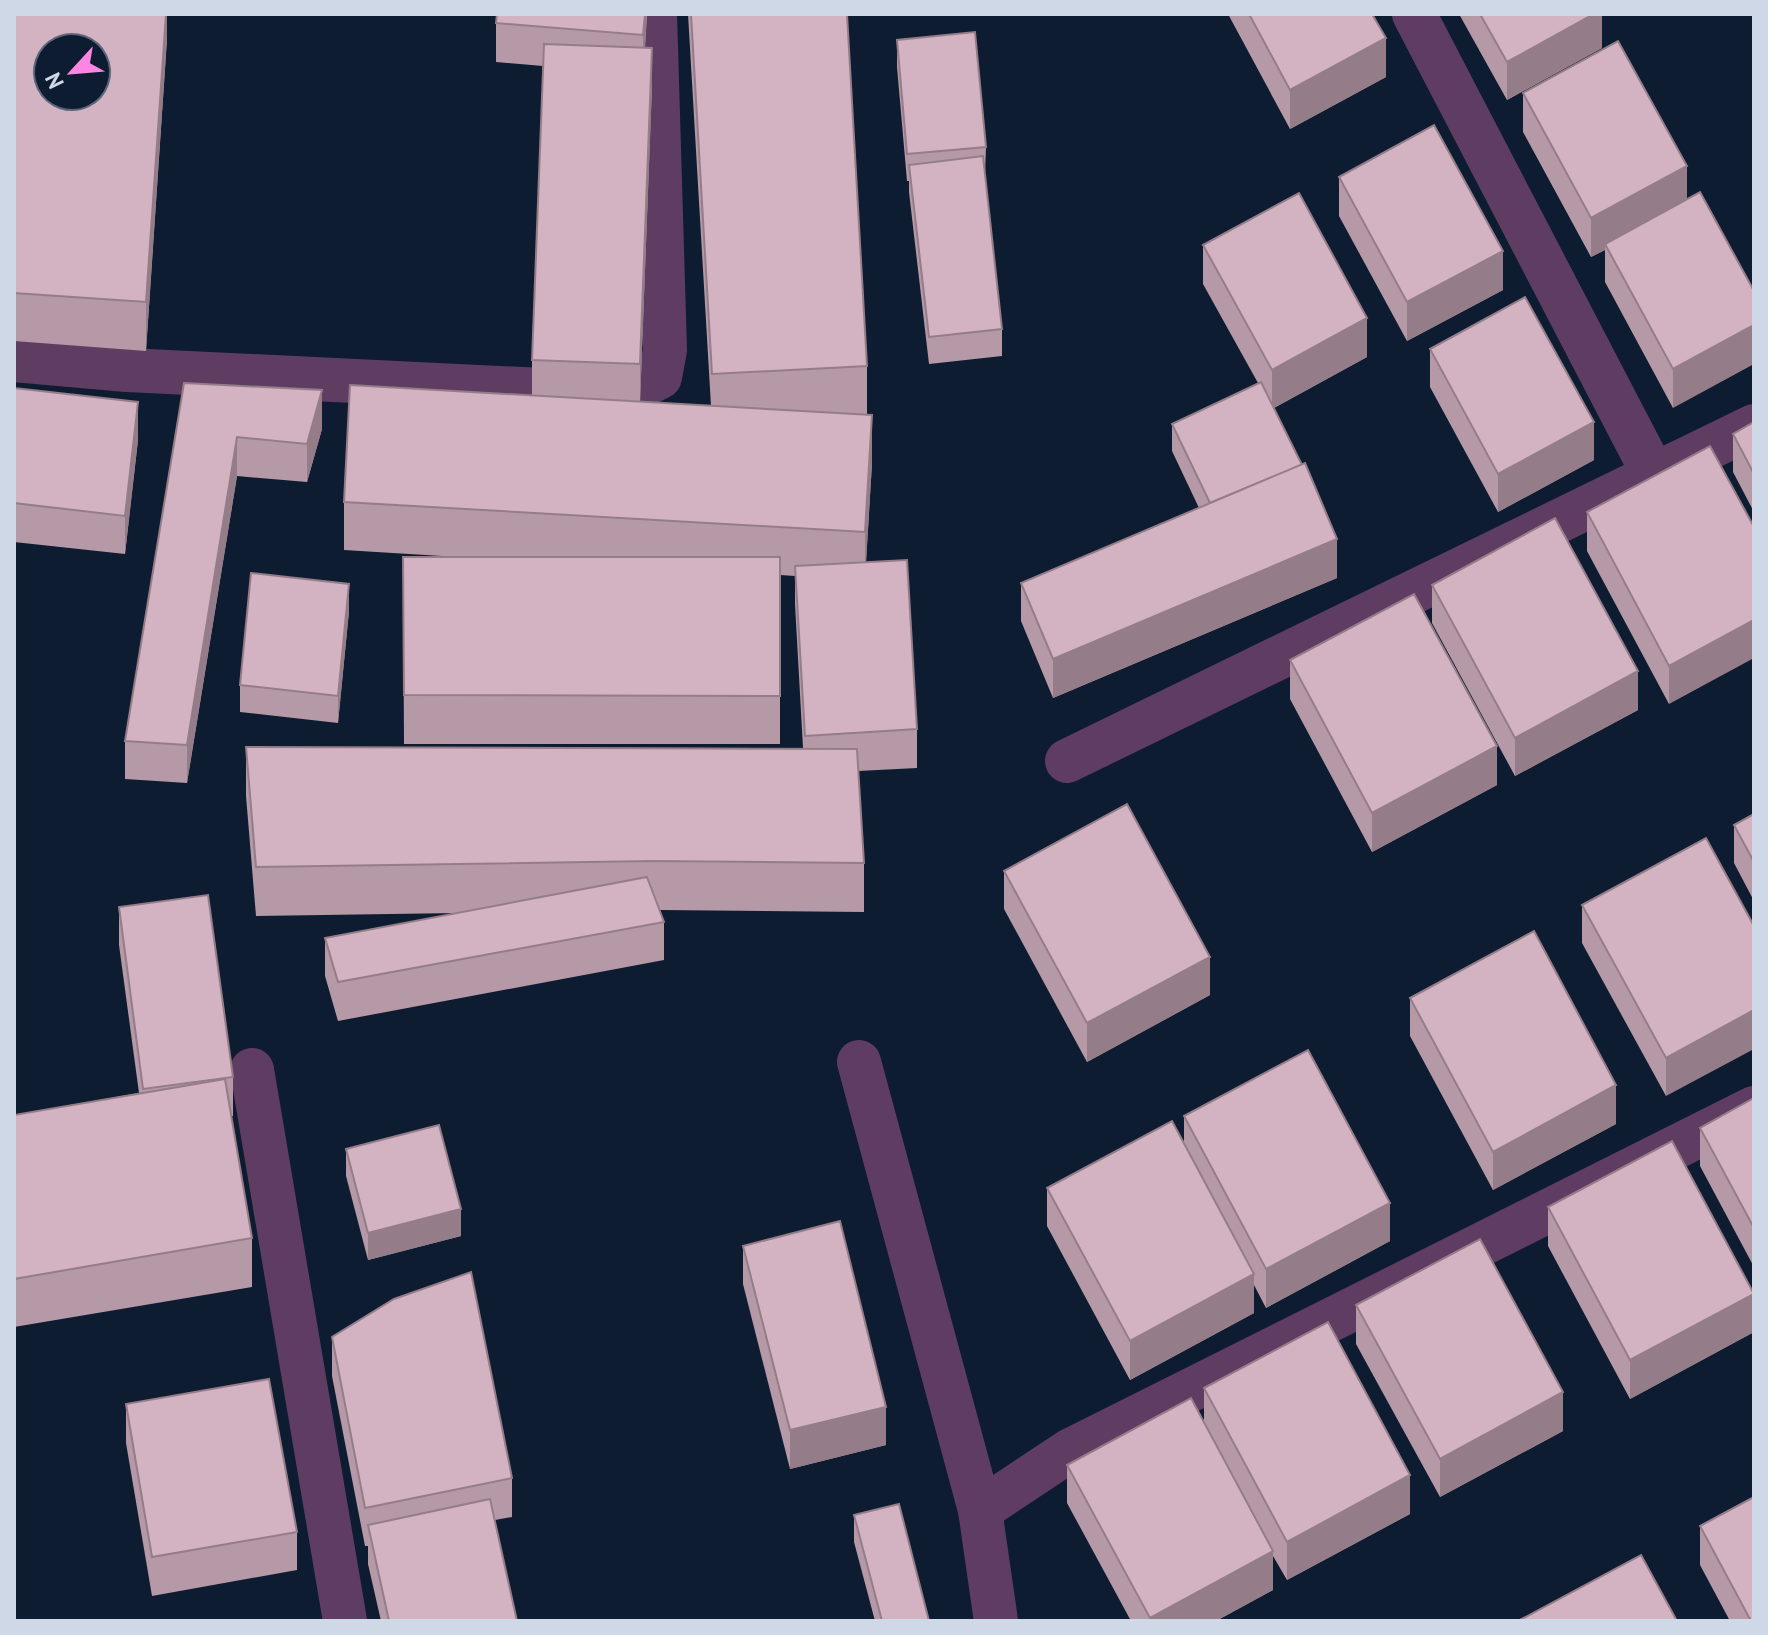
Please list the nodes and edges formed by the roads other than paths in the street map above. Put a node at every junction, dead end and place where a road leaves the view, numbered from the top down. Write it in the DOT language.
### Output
graph roads {
  1 [pos="655,14"];
  2 [pos="1414,14"];
  3 [pos="14,360"];
  4 [pos="1754,426"];
  5 [pos="1654,475"];
  6 [pos="1067,761"];
  7 [pos="859,1062"];
  8 [pos="252,1070"];
  9 [pos="1754,1108"];
  10 [pos="980,1510"];
  11 [pos="345,1621"];
  12 [pos="996,1621"];
  1 -- 3 [label="street"];
  2 -- 5 [label="street"];
  4 -- 5 [label="street"];
  5 -- 6 [label="street"];
  7 -- 10 [label="street"];
  8 -- 11 [label="street"];
  9 -- 10 [label="street"];
  10 -- 12 [label="street"];
}
